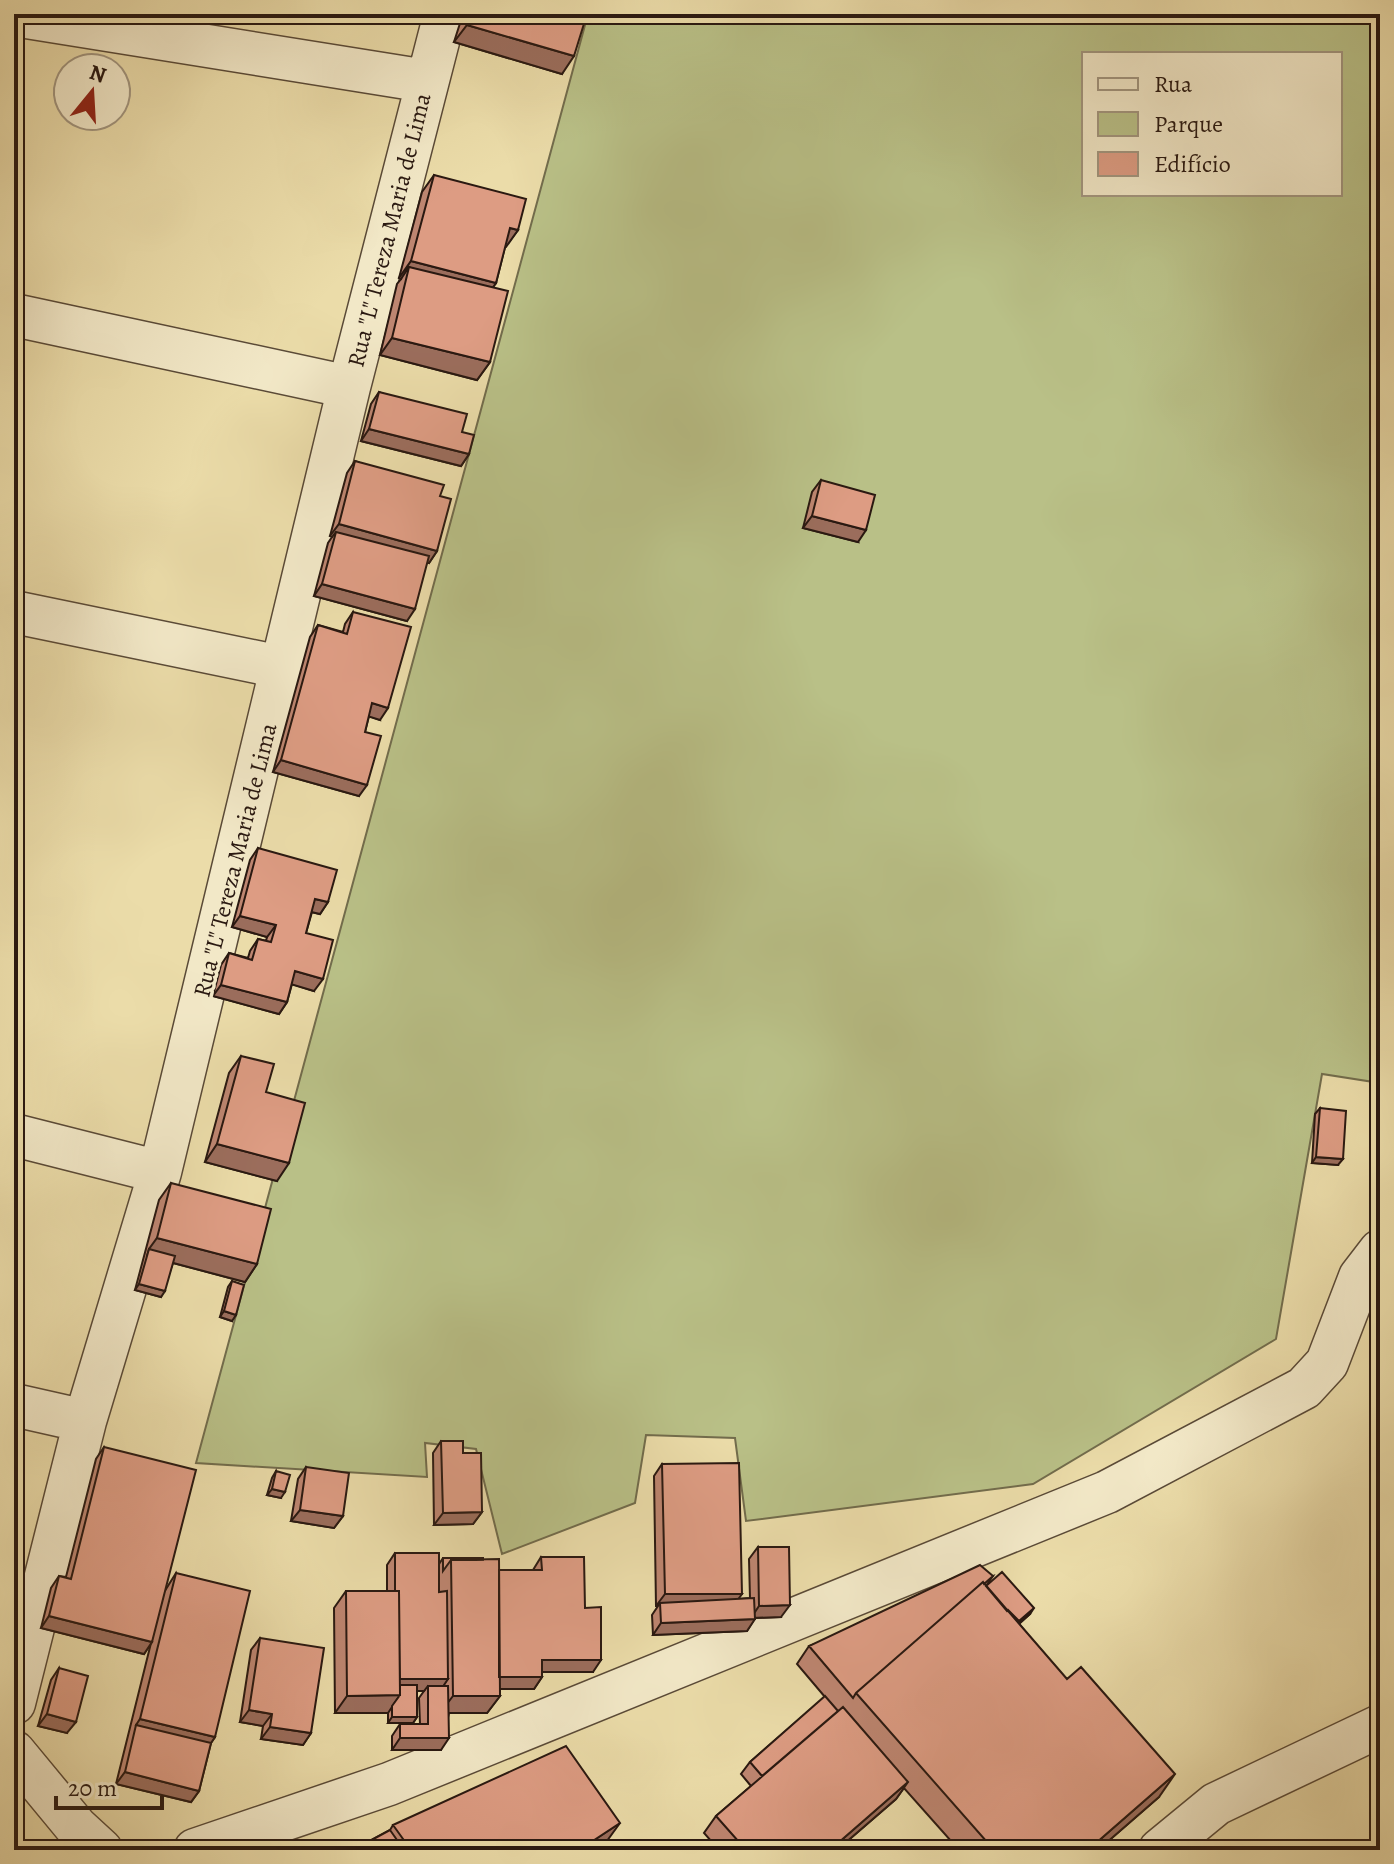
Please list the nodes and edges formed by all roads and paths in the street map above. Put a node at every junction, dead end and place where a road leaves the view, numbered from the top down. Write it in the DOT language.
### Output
graph roads {
  1 [pos="445,14"];
  2 [pos="14,15"];
  3 [pos="426,81"];
  4 [pos="14,315"];
  5 [pos="349,387"];
  6 [pos="14,612"];
  7 [pos="281,667"];
  8 [pos="14,1135"];
  9 [pos="160,1172"];
  10 [pos="1380,1251"];
  11 [pos="14,1405"];
  12 [pos="85,1421"];
  13 [pos="14,1703"];
  14 [pos="1380,1726"];
  15 [pos="14,1752"];
  16 [pos="83,1842"];
  17 [pos="195,1850"];
  18 [pos="1160,1850"];
  1 -- 3 [label="street, Rua \"L\" Tereza Maria de Lima"];
  2 -- 3 [label="street"];
  3 -- 5 [label="street, Rua \"L\" Tereza Maria de Lima"];
  4 -- 5 [label="street"];
  5 -- 7 [label="street, Rua \"L\" Tereza Maria de Lima"];
  6 -- 7 [label="street"];
  7 -- 9 [label="street, Rua \"L\" Tereza Maria de Lima"];
  8 -- 9 [label="street"];
  9 -- 12 [label="street, Rua \"L\" Tereza Maria de Lima"];
  10 -- 17 [label="street"];
  11 -- 12 [label="street"];
  12 -- 13 [label="street, Rua \"L\" Tereza Maria de Lima"];
  14 -- 18 [label="street"];
  15 -- 16 [label="street"];
}
